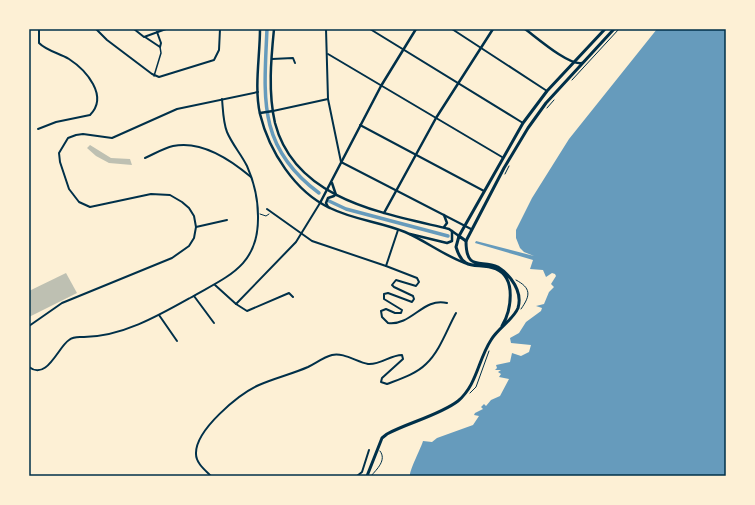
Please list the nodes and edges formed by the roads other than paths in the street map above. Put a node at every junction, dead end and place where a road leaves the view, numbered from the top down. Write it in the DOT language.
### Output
graph roads {
  1 [pos="39,29"];
  2 [pos="96,29"];
  3 [pos="134,29"];
  4 [pos="166,29"];
  5 [pos="220,29"];
  6 [pos="260,29"];
  7 [pos="274,29"];
  8 [pos="326,29"];
  9 [pos="370,29"];
  10 [pos="416,29"];
  11 [pos="452,29"];
  12 [pos="493,29"];
  13 [pos="525,29"];
  14 [pos="605,29"];
  15 [pos="614,29"];
  16 [pos="157,32"];
  17 [pos="144,37"];
  18 [pos="160,48"];
  19 [pos="403,48"];
  20 [pos="480,48"];
  21 [pos="328,54"];
  22 [pos="272,59"];
  23 [pos="295,63"];
  24 [pos="574,63"];
  25 [pos="583,63"];
  26 [pos="154,76"];
  27 [pos="457,83"];
  28 [pos="381,86"];
  29 [pos="548,91"];
  30 [pos="258,92"];
  31 [pos="222,99"];
  32 [pos="328,99"];
  33 [pos="273,111"];
  34 [pos="260,113"];
  35 [pos="436,118"];
  36 [pos="523,123"];
  37 [pos="360,125"];
  38 [pos="38,129"];
  39 [pos="416,154"];
  40 [pos="502,157"];
  41 [pos="145,158"];
  42 [pos="341,162"];
  43 [pos="252,178"];
  44 [pos="332,182"];
  45 [pos="396,190"];
  46 [pos="327,191"];
  47 [pos="484,191"];
  48 [pos="336,196"];
  49 [pos="320,203"];
  50 [pos="329,208"];
  51 [pos="267,209"];
  52 [pos="384,213"];
  53 [pos="444,215"];
  54 [pos="226,220"];
  55 [pos="465,226"];
  56 [pos="196,227"];
  57 [pos="443,228"];
  58 [pos="471,229"];
  59 [pos="398,230"];
  60 [pos="452,231"];
  61 [pos="405,232"];
  62 [pos="302,234"];
  63 [pos="459,236"];
  64 [pos="466,241"];
  65 [pos="465,263"];
  66 [pos="386,266"];
  67 [pos="215,285"];
  68 [pos="194,296"];
  69 [pos="294,297"];
  70 [pos="510,302"];
  71 [pos="447,303"];
  72 [pos="519,303"];
  73 [pos="236,304"];
  74 [pos="456,313"];
  75 [pos="159,315"];
  76 [pos="214,323"];
  77 [pos="29,326"];
  78 [pos="502,326"];
  79 [pos="177,341"];
  80 [pos="29,367"];
  81 [pos="369,450"];
  82 [pos="211,476"];
  83 [pos="357,476"];
  84 [pos="367,476"];
  1 -- 38 [label="street"];
  2 -- 26 [label="street"];
  3 -- 17 [label="street"];
  4 -- 16 [label="street"];
  5 -- 26 [label="street"];
  6 -- 30 [label="main road"];
  7 -- 22 [label="main road"];
  8 -- 21 [label="street"];
  9 -- 19 [label="street"];
  10 -- 19 [label="main road"];
  11 -- 20 [label="street"];
  12 -- 20 [label="main road"];
  13 -- 24 [label="main road"];
  14 -- 24 [label="main road"];
  15 -- 25 [label="main road"];
  16 -- 17 [label="street"];
  16 -- 18 [label="street"];
  17 -- 18 [label="street"];
  18 -- 26 [label="street"];
  19 -- 27 [label="street"];
  19 -- 28 [label="main road"];
  20 -- 27 [label="main road"];
  20 -- 29 [label="street"];
  21 -- 28 [label="street"];
  21 -- 32 [label="street"];
  22 -- 23 [label="street"];
  22 -- 33 [label="main road"];
  24 -- 25 [label="main road"];
  24 -- 29 [label="main road"];
  25 -- 58 [label="main road"];
  27 -- 35 [label="main road"];
  27 -- 36 [label="street"];
  28 -- 35 [label="street"];
  28 -- 37 [label="main road"];
  29 -- 36 [label="main road"];
  30 -- 31 [label="street"];
  30 -- 34 [label="main road"];
  31 -- 43 [label="street"];
  31 -- 56 [label="street"];
  32 -- 33 [label="street"];
  32 -- 42 [label="street"];
  33 -- 34 [label="main road"];
  33 -- 46 [label="main road"];
  34 -- 49 [label="main road"];
  35 -- 39 [label="main road"];
  35 -- 40 [label="street"];
  36 -- 40 [label="main road"];
  37 -- 39 [label="street"];
  37 -- 42 [label="main road"];
  39 -- 45 [label="main road"];
  39 -- 47 [label="street"];
  40 -- 47 [label="main road"];
  41 -- 43 [label="street"];
  42 -- 44 [label="main road"];
  42 -- 45 [label="street"];
  43 -- 67 [label="street"];
  44 -- 46 [label="main road"];
  44 -- 48 [label="main road"];
  45 -- 52 [label="main road"];
  45 -- 53 [label="street"];
  46 -- 48 [label="main road"];
  46 -- 49 [label="main road"];
  47 -- 55 [label="main road"];
  48 -- 50 [label="main road"];
  48 -- 52 [label="main road"];
  49 -- 50 [label="main road"];
  49 -- 62 [label="street"];
  50 -- 59 [label="main road"];
  51 -- 62 [label="street"];
  52 -- 57 [label="main road"];
  53 -- 55 [label="street"];
  53 -- 57 [label="main road"];
  54 -- 56 [label="street"];
  55 -- 58 [label="street"];
  55 -- 63 [label="main road"];
  56 -- 77 [label="street"];
  57 -- 60 [label="main road"];
  58 -- 64 [label="main road"];
  59 -- 61 [label="main road"];
  59 -- 66 [label="street"];
  60 -- 61 [label="main road"];
  60 -- 63 [label="main road"];
  61 -- 65 [label="main road"];
  62 -- 66 [label="street"];
  62 -- 73 [label="street"];
  63 -- 64 [label="main road"];
  63 -- 65 [label="main road"];
  64 -- 72 [label="main road"];
  65 -- 70 [label="main road"];
  66 -- 71 [label="street"];
  67 -- 68 [label="street"];
  67 -- 73 [label="street"];
  68 -- 75 [label="street"];
  68 -- 76 [label="street"];
  69 -- 73 [label="street"];
  70 -- 72 [label="main road"];
  70 -- 78 [label="main road"];
  72 -- 78 [label="main road"];
  74 -- 82 [label="street"];
  75 -- 79 [label="street"];
  75 -- 80 [label="street"];
  78 -- 84 [label="main road"];
  81 -- 83 [label="street"];
}
